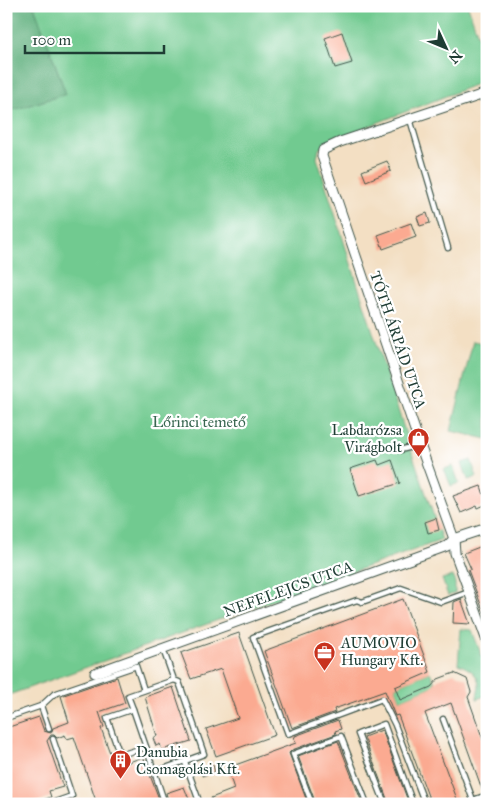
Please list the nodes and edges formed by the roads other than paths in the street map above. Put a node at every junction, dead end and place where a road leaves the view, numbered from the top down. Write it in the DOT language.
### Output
graph roads {
  1 [pos="487,93"];
  2 [pos="410,118"];
  3 [pos="448,248"];
  4 [pos="420,445"];
  5 [pos="400,450"];
  6 [pos="487,528"];
  7 [pos="454,539"];
  8 [pos="469,592"];
  9 [pos="487,640"];
  10 [pos="163,649"];
  11 [pos="96,673"];
  12 [pos="174,680"];
  13 [pos="144,690"];
  14 [pos="41,706"];
  15 [pos="133,709"];
  16 [pos="6,718"];
  17 [pos="442,719"];
  18 [pos="49,729"];
  19 [pos="53,739"];
  20 [pos="146,746"];
  21 [pos="185,762"];
  22 [pos="155,772"];
  23 [pos="487,795"];
  24 [pos="473,802"];
  25 [pos="49,804"];
  26 [pos="166,804"];
  27 [pos="200,804"];
  28 [pos="312,804"];
  29 [pos="367,804"];
  30 [pos="385,804"];
  31 [pos="413,804"];
  32 [pos="425,804"];
  1 -- 2 [label="street"];
  2 -- 3 [label="lane"];
  2 -- 4 [label="street, TÓTH ÁRPÁD UTCA"];
  4 -- 5 [label="lane"];
  4 -- 7 [label="street, TÓTH ÁRPÁD UTCA"];
  6 -- 7 [label="street, NEFELEJCS UTCA"];
  7 -- 8 [label="street, TÓTH ÁRPÁD UTCA"];
  7 -- 10 [label="street, NEFELEJCS UTCA"];
  8 -- 9 [label="street, TÓTH ÁRPÁD UTCA"];
  8 -- 32 [label="lane"];
  10 -- 11 [label="street, NEFELEJCS UTCA"];
  10 -- 12 [label="lane"];
  12 -- 13 [label="lane"];
  12 -- 21 [label="lane"];
  13 -- 14 [label="lane"];
  13 -- 15 [label="lane"];
  14 -- 16 [label="lane"];
  14 -- 18 [label="lane"];
  15 -- 20 [label="lane"];
  15 -- 20 [label="lane"];
  17 -- 24 [label="lane"];
  19 -- 25 [label="lane"];
  20 -- 22 [label="lane"];
  21 -- 22 [label="lane"];
  21 -- 27 [label="lane"];
  22 -- 26 [label="lane"];
  23 -- 24 [label="lane"];
  28 -- 29 [label="lane"];
  30 -- 31 [label="lane"];
}
